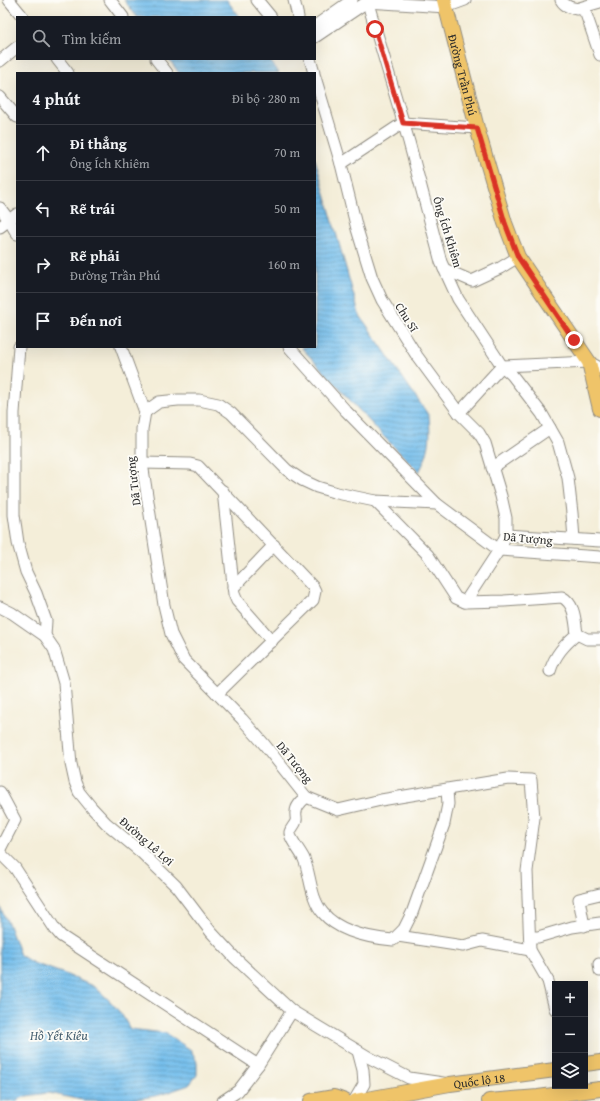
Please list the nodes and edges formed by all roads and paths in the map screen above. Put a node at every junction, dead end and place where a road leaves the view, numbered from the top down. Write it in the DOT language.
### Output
graph roads {
  1 [pos="9,0"];
  2 [pos="110,0"];
  3 [pos="257,0"];
  4 [pos="294,0"];
  5 [pos="352,0"];
  6 [pos="465,0"];
  7 [pos="561,0"];
  8 [pos="367,1"];
  9 [pos="600,2"];
  10 [pos="445,4"];
  11 [pos="576,9"];
  12 [pos="22,16"];
  13 [pos="122,16"];
  14 [pos="270,16"];
  15 [pos="298,16"];
  16 [pos="316,25"];
  17 [pos="316,36"];
  18 [pos="16,49"];
  19 [pos="600,55"];
  20 [pos="58,60"];
  21 [pos="157,60"];
  22 [pos="309,60"];
  23 [pos="0,61"];
  24 [pos="67,72"];
  25 [pos="166,72"];
  26 [pos="314,72"];
  27 [pos="316,80"];
  28 [pos="0,97"];
  29 [pos="16,116"];
  30 [pos="403,123"];
  31 [pos="477,128"];
  32 [pos="341,164"];
  33 [pos="0,208"];
  34 [pos="13,217"];
  35 [pos="0,228"];
  36 [pos="16,230"];
  37 [pos="518,257"];
  38 [pos="444,269"];
  39 [pos="19,348"];
  40 [pos="121,348"];
  41 [pos="290,348"];
  42 [pos="595,365"];
  43 [pos="502,366"];
  44 [pos="600,409"];
  45 [pos="146,412"];
  46 [pos="459,413"];
  47 [pos="550,428"];
  48 [pos="142,464"];
  49 [pos="492,468"];
  50 [pos="222,491"];
  51 [pos="376,501"];
  52 [pos="437,504"];
  53 [pos="506,535"];
  54 [pos="574,539"];
  55 [pos="600,541"];
  56 [pos="274,545"];
  57 [pos="499,550"];
  58 [pos="600,557"];
  59 [pos="233,588"];
  60 [pos="465,602"];
  61 [pos="0,607"];
  62 [pos="577,634"];
  63 [pos="45,636"];
  64 [pos="600,639"];
  65 [pos="272,641"];
  66 [pos="550,672"];
  67 [pos="217,694"];
  68 [pos="447,790"];
  69 [pos="0,792"];
  70 [pos="306,797"];
  71 [pos="0,849"];
  72 [pos="0,853"];
  73 [pos="600,894"];
  74 [pos="600,923"];
  75 [pos="584,926"];
  76 [pos="398,936"];
  77 [pos="530,937"];
  78 [pos="530,950"];
  79 [pos="552,997"];
  80 [pos="292,1011"];
  81 [pos="358,1051"];
  82 [pos="600,1062"];
  83 [pos="588,1064"];
  84 [pos="258,1065"];
  85 [pos="552,1070"];
  86 [pos="450,1084"];
  87 [pos="600,1090"];
  88 [pos="339,1099"];
  89 [pos="223,1101"];
  90 [pos="311,1101"];
  91 [pos="355,1101"];
  92 [pos="490,1101"];
  1 -- 12 [label="street"];
  2 -- 13 [label="street"];
  3 -- 14 [label="street"];
  4 -- 15 [label="street"];
  5 -- 16 [label="street"];
  6 -- 10 [label="street"];
  7 -- 11 [label="street"];
  8 -- 10 [label="street"];
  8 -- 17 [label="street"];
  8 -- 30 [label="street, Ông Ích Khiêm"];
  9 -- 11 [label="street"];
  10 -- 31 [label="main road, Đường Trần Phú"];
  11 -- 19 [label="street"];
  18 -- 23 [label="street"];
  20 -- 24 [label="street"];
  21 -- 25 [label="street"];
  22 -- 26 [label="street"];
  27 -- 32 [label="street, Chu Sĩ"];
  28 -- 29 [label="street"];
  30 -- 31 [label="street"];
  30 -- 32 [label="street"];
  30 -- 38 [label="street, Ông Ích Khiêm"];
  31 -- 37 [label="main road, Đường Trần Phú"];
  32 -- 46 [label="street, Chu Sĩ"];
  33 -- 34 [label="street"];
  34 -- 35 [label="street"];
  34 -- 36 [label="street"];
  37 -- 38 [label="street"];
  37 -- 42 [label="main road, Đường Trần Phú"];
  38 -- 43 [label="street, Ông Ích Khiêm"];
  39 -- 63 [label="street"];
  40 -- 45 [label="street"];
  41 -- 52 [label="street, Dã Tượng"];
  42 -- 43 [label="street"];
  42 -- 44 [label="main road, Đường Trần Phú"];
  43 -- 46 [label="street"];
  43 -- 47 [label="street, Ông Ích Khiêm"];
  45 -- 48 [label="street, Dã Tượng"];
  45 -- 51 [label="street"];
  46 -- 49 [label="street, Chu Sĩ"];
  47 -- 49 [label="street"];
  47 -- 54 [label="street, Ông Ích Khiêm"];
  48 -- 50 [label="street"];
  48 -- 67 [label="street, Dã Tượng"];
  49 -- 53 [label="street, Chu Sĩ"];
  50 -- 56 [label="street"];
  50 -- 59 [label="street"];
  51 -- 52 [label="street"];
  51 -- 60 [label="street"];
  52 -- 57 [label="street, Dã Tượng"];
  53 -- 54 [label="street"];
  53 -- 57 [label="street, Chu Sĩ"];
  54 -- 55 [label="street"];
  56 -- 59 [label="street"];
  56 -- 65 [label="street"];
  57 -- 58 [label="street, Dã Tượng"];
  57 -- 60 [label="street, Chu Sĩ"];
  59 -- 65 [label="street"];
  60 -- 62 [label="street"];
  61 -- 63 [label="street, Đường Lê Lợi"];
  62 -- 64 [label="street"];
  62 -- 66 [label="street"];
  63 -- 80 [label="street, Đường Lê Lợi"];
  65 -- 67 [label="street"];
  67 -- 70 [label="street, Dã Tượng"];
  68 -- 70 [label="street, Dã Tượng"];
  68 -- 76 [label="street"];
  68 -- 77 [label="street, Dã Tượng"];
  69 -- 71 [label="street"];
  70 -- 76 [label="street"];
  72 -- 84 [label="street"];
  73 -- 75 [label="street"];
  74 -- 75 [label="street"];
  75 -- 77 [label="street"];
  76 -- 78 [label="street"];
  77 -- 78 [label="street, Dã Tượng"];
  78 -- 79 [label="street"];
  80 -- 81 [label="street, Đường Lê Lợi"];
  80 -- 84 [label="street"];
  81 -- 86 [label="street, Đường Lê Lợi"];
  81 -- 91 [label="street"];
  82 -- 83 [label="main road"];
  84 -- 89 [label="street"];
  85 -- 86 [label="main road, Quốc lộ 18"];
  86 -- 91 [label="main road, Quốc lộ 18"];
  87 -- 92 [label="main road, Quốc lộ 18"];
  88 -- 90 [label="main road"];
}
